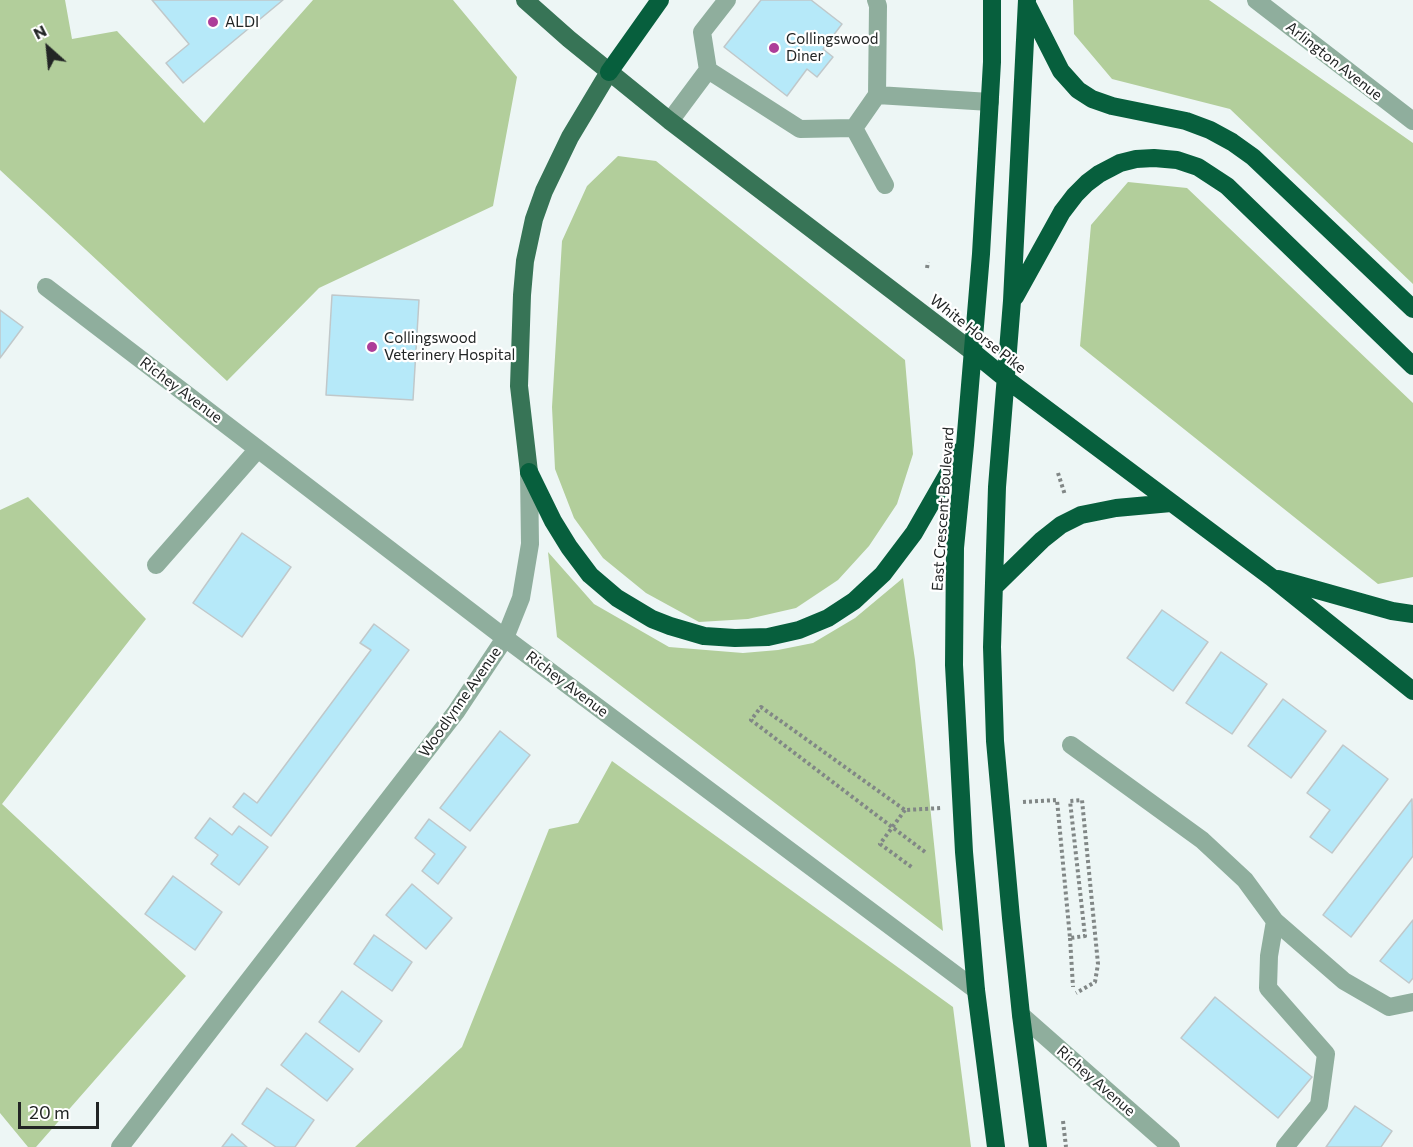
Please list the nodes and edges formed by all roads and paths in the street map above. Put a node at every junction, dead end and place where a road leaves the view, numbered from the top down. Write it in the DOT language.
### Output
graph roads {
  1 [pos="525,0"];
  2 [pos="660,0"];
  3 [pos="727,0"];
  4 [pos="876,0"];
  5 [pos="992,0"];
  6 [pos="1256,0"];
  7 [pos="1027,2"];
  8 [pos="708,70"];
  9 [pos="609,72"];
  10 [pos="877,95"];
  11 [pos="990,102"];
  12 [pos="670,121"];
  13 [pos="1413,121"];
  14 [pos="854,128"];
  15 [pos="885,185"];
  16 [pos="46,287"];
  17 [pos="1012,301"];
  18 [pos="1413,309"];
  19 [pos="973,352"];
  20 [pos="1413,366"];
  21 [pos="1006,379"];
  22 [pos="965,445"];
  23 [pos="258,449"];
  24 [pos="529,472"];
  25 [pos="1058,472"];
  26 [pos="1065,495"];
  27 [pos="1171,503"];
  28 [pos="156,566"];
  29 [pos="1271,577"];
  30 [pos="994,587"];
  31 [pos="1413,614"];
  32 [pos="505,638"];
  33 [pos="1413,691"];
  34 [pos="1071,746"];
  35 [pos="1057,800"];
  36 [pos="925,852"];
  37 [pos="913,868"];
  38 [pos="1275,921"];
  39 [pos="1071,938"];
  40 [pos="1073,987"];
  41 [pos="976,990"];
  42 [pos="1076,993"];
  43 [pos="1413,1002"];
  44 [pos="1021,1015"];
  45 [pos="1063,1121"];
  46 [pos="120,1147"];
  47 [pos="996,1147"];
  48 [pos="1038,1147"];
  49 [pos="1066,1147"];
  50 [pos="1171,1147"];
  51 [pos="1285,1147"];
  1 -- 9 [label="main road, White Horse Pike"];
  2 -- 9 [label="highway"];
  3 -- 8 [label="street"];
  4 -- 10 [label="street"];
  5 -- 11 [label="highway, East Crescent Boulevard"];
  6 -- 13 [label="street, Arlington Avenue"];
  7 -- 17 [label="highway"];
  7 -- 18 [label="highway"];
  8 -- 12 [label="street"];
  8 -- 14 [label="street"];
  9 -- 12 [label="main road, White Horse Pike"];
  9 -- 24 [label="main road, Woodlynne Avenue"];
  10 -- 11 [label="street"];
  10 -- 14 [label="street"];
  11 -- 19 [label="highway, East Crescent Boulevard"];
  12 -- 19 [label="main road, White Horse Pike"];
  14 -- 15 [label="street"];
  16 -- 23 [label="street, Richey Avenue"];
  17 -- 20 [label="highway"];
  17 -- 21 [label="highway"];
  19 -- 21 [label="highway, White Horse Pike"];
  19 -- 22 [label="highway, East Crescent Boulevard"];
  21 -- 27 [label="highway, White Horse Pike"];
  21 -- 30 [label="highway"];
  22 -- 24 [label="highway"];
  22 -- 41 [label="highway, East Crescent Boulevard"];
  23 -- 28 [label="street"];
  23 -- 32 [label="street, Richey Avenue"];
  24 -- 32 [label="street, Woodlynne Avenue"];
  25 -- 26 [label="path"];
  27 -- 29 [label="highway, White Horse Pike"];
  27 -- 30 [label="highway"];
  29 -- 31 [label="highway"];
  29 -- 33 [label="highway, White Horse Pike"];
  30 -- 44 [label="highway"];
  32 -- 41 [label="street, Richey Avenue"];
  32 -- 46 [label="street, Woodlynne Avenue"];
  34 -- 38 [label="street"];
  35 -- 39 [label="path"];
  36 -- 37 [label="path"];
  38 -- 43 [label="street"];
  38 -- 51 [label="street"];
  39 -- 40 [label="path"];
  39 -- 42 [label="path"];
  41 -- 47 [label="highway, East Crescent Boulevard"];
  44 -- 48 [label="highway"];
  44 -- 50 [label="street, Richey Avenue"];
  45 -- 49 [label="path"];
}
